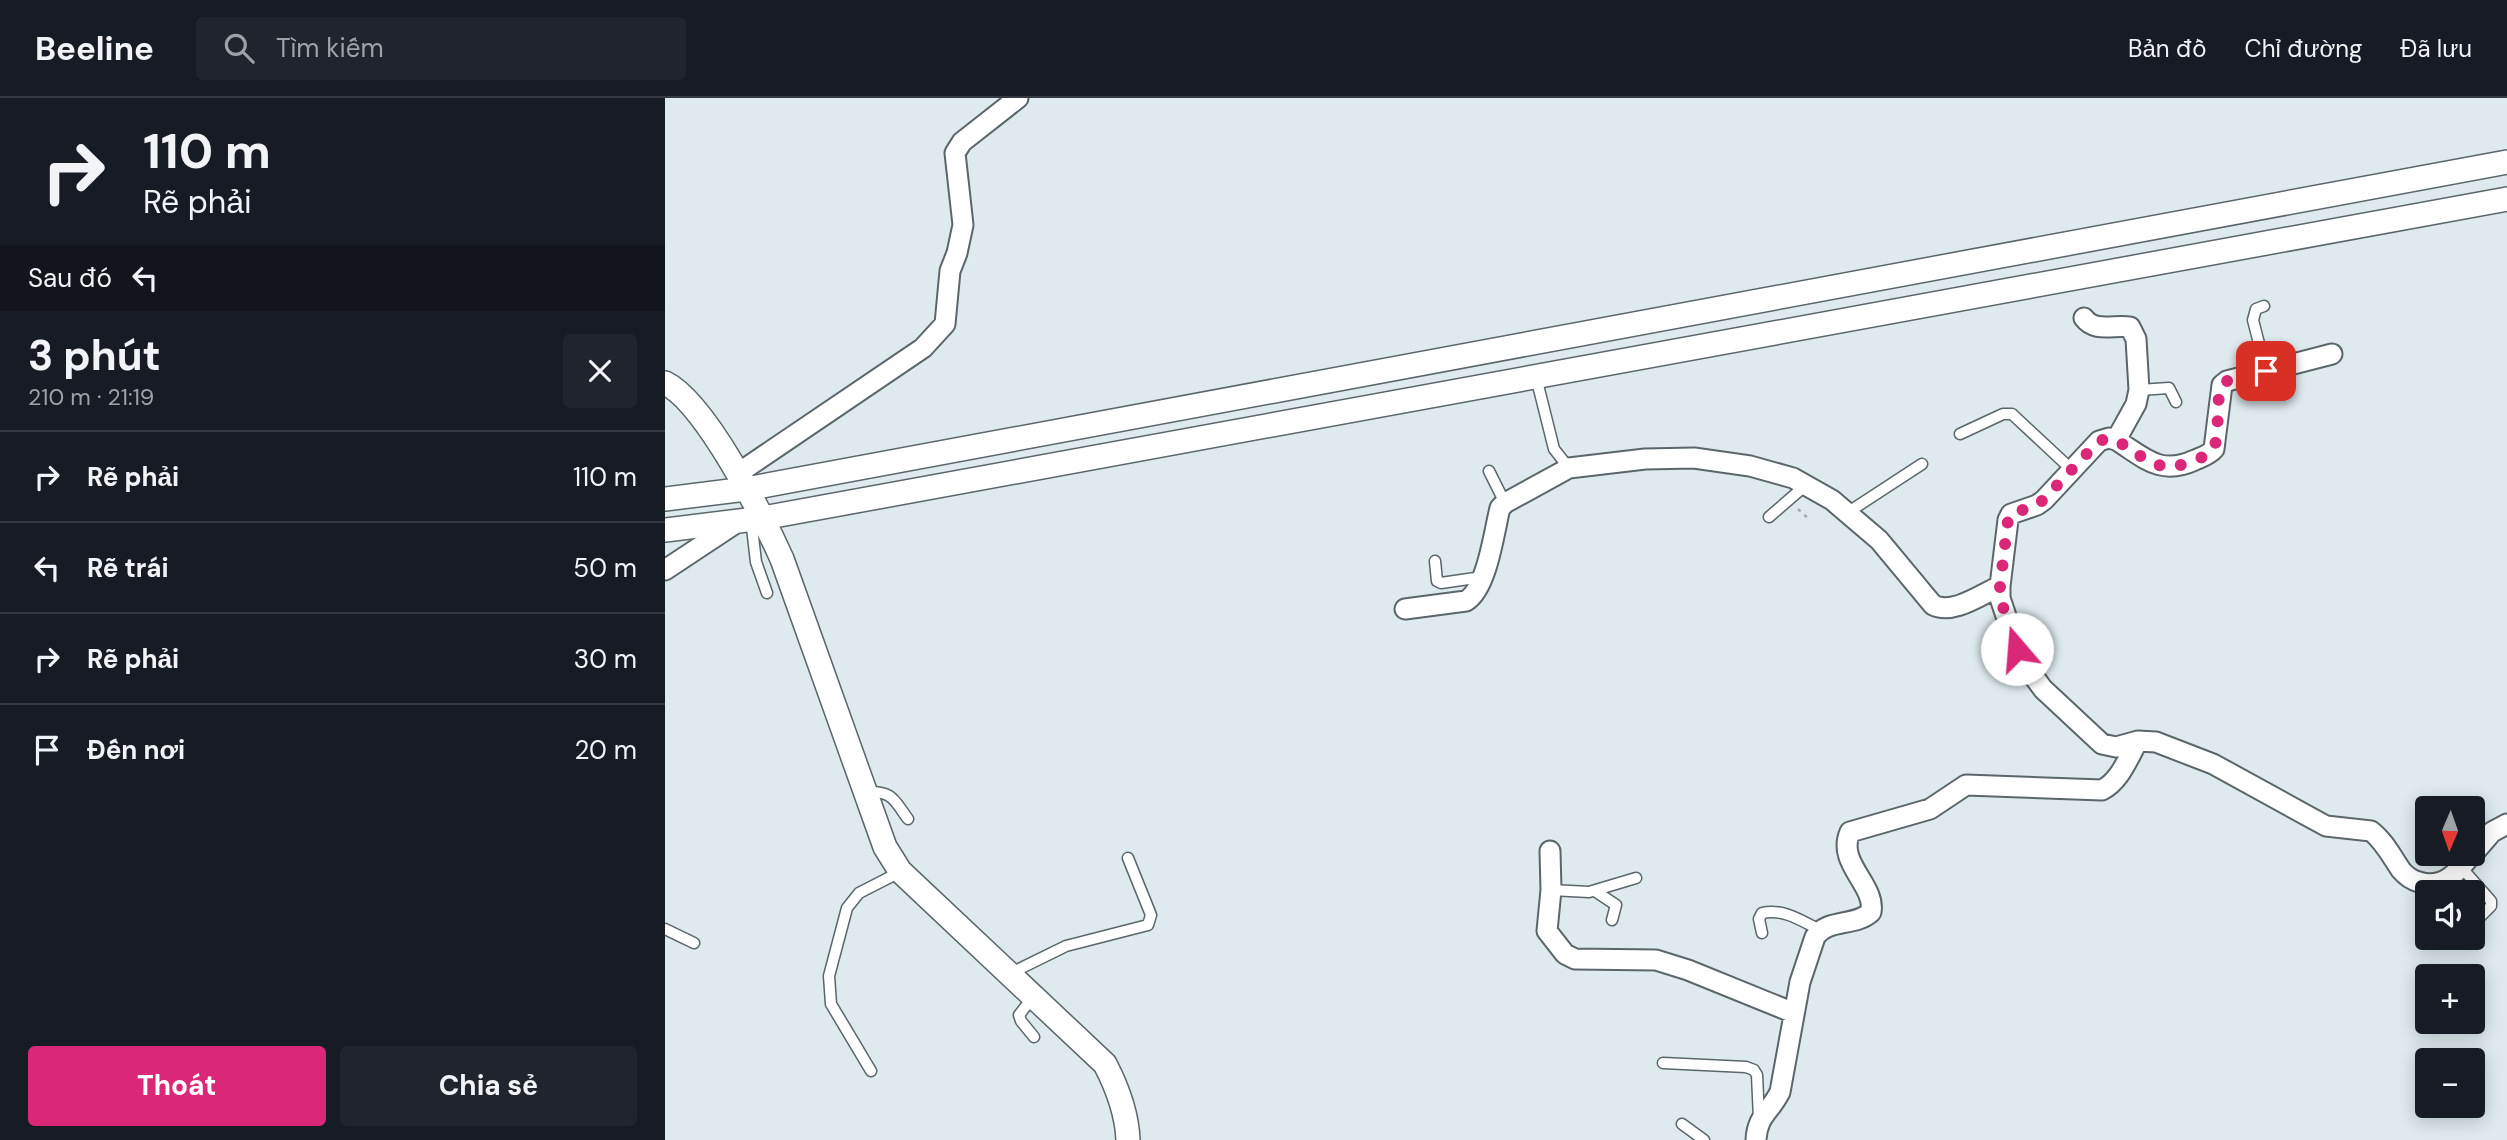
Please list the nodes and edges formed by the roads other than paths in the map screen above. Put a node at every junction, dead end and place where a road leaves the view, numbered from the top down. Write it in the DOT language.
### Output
graph roads {
  1 [pos="1018,98"];
  2 [pos="2507,162"];
  3 [pos="2507,199"];
  4 [pos="2265,306"];
  5 [pos="2084,318"];
  6 [pos="2332,354"];
  7 [pos="2266,371"];
  8 [pos="1536,377"];
  9 [pos="665,383"];
  10 [pos="2139,390"];
  11 [pos="2176,402"];
  12 [pos="1961,434"];
  13 [pos="2116,440"];
  14 [pos="1922,464"];
  15 [pos="1569,468"];
  16 [pos="2072,470"];
  17 [pos="1489,471"];
  18 [pos="742,481"];
  19 [pos="1806,485"];
  20 [pos="665,499"];
  21 [pos="1505,503"];
  22 [pos="1847,513"];
  23 [pos="1769,517"];
  24 [pos="751,519"];
  25 [pos="665,530"];
  26 [pos="1435,561"];
  27 [pos="665,570"];
  28 [pos="1483,577"];
  29 [pos="2000,586"];
  30 [pos="767,593"];
  31 [pos="1405,609"];
  32 [pos="2138,741"];
  33 [pos="867,792"];
  34 [pos="908,819"];
  35 [pos="2507,824"];
  36 [pos="2485,840"];
  37 [pos="1550,851"];
  38 [pos="1128,858"];
  39 [pos="2461,866"];
  40 [pos="900,871"];
  41 [pos="1636,878"];
  42 [pos="2447,880"];
  43 [pos="2415,881"];
  44 [pos="2485,889"];
  45 [pos="1551,890"];
  46 [pos="1595,891"];
  47 [pos="2485,912"];
  48 [pos="1612,920"];
  49 [pos="665,929"];
  50 [pos="1820,930"];
  51 [pos="1762,933"];
  52 [pos="694,943"];
  53 [pos="1009,974"];
  54 [pos="1033,997"];
  55 [pos="1794,1013"];
  56 [pos="1034,1037"];
  57 [pos="1664,1063"];
  58 [pos="871,1071"];
  59 [pos="1759,1119"];
  60 [pos="1682,1124"];
  61 [pos="1128,1140"];
  62 [pos="1704,1140"];
  63 [pos="1756,1140"];
  1 -- 18 [label="street"];
  2 -- 18 [label="street"];
  3 -- 8 [label="street"];
  4 -- 7 [label="lane"];
  5 -- 10 [label="street"];
  6 -- 7 [label="street"];
  7 -- 13 [label="street"];
  8 -- 15 [label="lane"];
  8 -- 24 [label="street"];
  9 -- 18 [label="street"];
  10 -- 11 [label="lane"];
  10 -- 13 [label="street"];
  12 -- 16 [label="lane"];
  13 -- 16 [label="street"];
  14 -- 22 [label="lane"];
  15 -- 19 [label="street"];
  15 -- 21 [label="street"];
  16 -- 29 [label="street"];
  17 -- 21 [label="lane"];
  18 -- 20 [label="street"];
  18 -- 24 [label="street"];
  19 -- 22 [label="street"];
  19 -- 23 [label="lane"];
  21 -- 28 [label="street"];
  22 -- 29 [label="street"];
  24 -- 25 [label="street"];
  24 -- 27 [label="street"];
  24 -- 30 [label="lane"];
  24 -- 33 [label="street"];
  26 -- 28 [label="lane"];
  28 -- 31 [label="street"];
  29 -- 32 [label="street"];
  32 -- 43 [label="street"];
  32 -- 50 [label="street"];
  33 -- 34 [label="lane"];
  33 -- 40 [label="street"];
  35 -- 36 [label="street"];
  37 -- 45 [label="street"];
  38 -- 53 [label="lane"];
  39 -- 42 [label="street"];
  40 -- 53 [label="street"];
  40 -- 58 [label="lane"];
  41 -- 46 [label="lane"];
  44 -- 47 [label="lane"];
  45 -- 46 [label="lane"];
  45 -- 55 [label="street"];
  46 -- 48 [label="lane"];
  49 -- 52 [label="lane"];
  50 -- 51 [label="lane"];
  50 -- 55 [label="street"];
  53 -- 54 [label="street"];
  54 -- 56 [label="lane"];
  54 -- 61 [label="street"];
  55 -- 59 [label="street"];
  57 -- 59 [label="lane"];
  59 -- 63 [label="street"];
  60 -- 62 [label="lane"];
}
